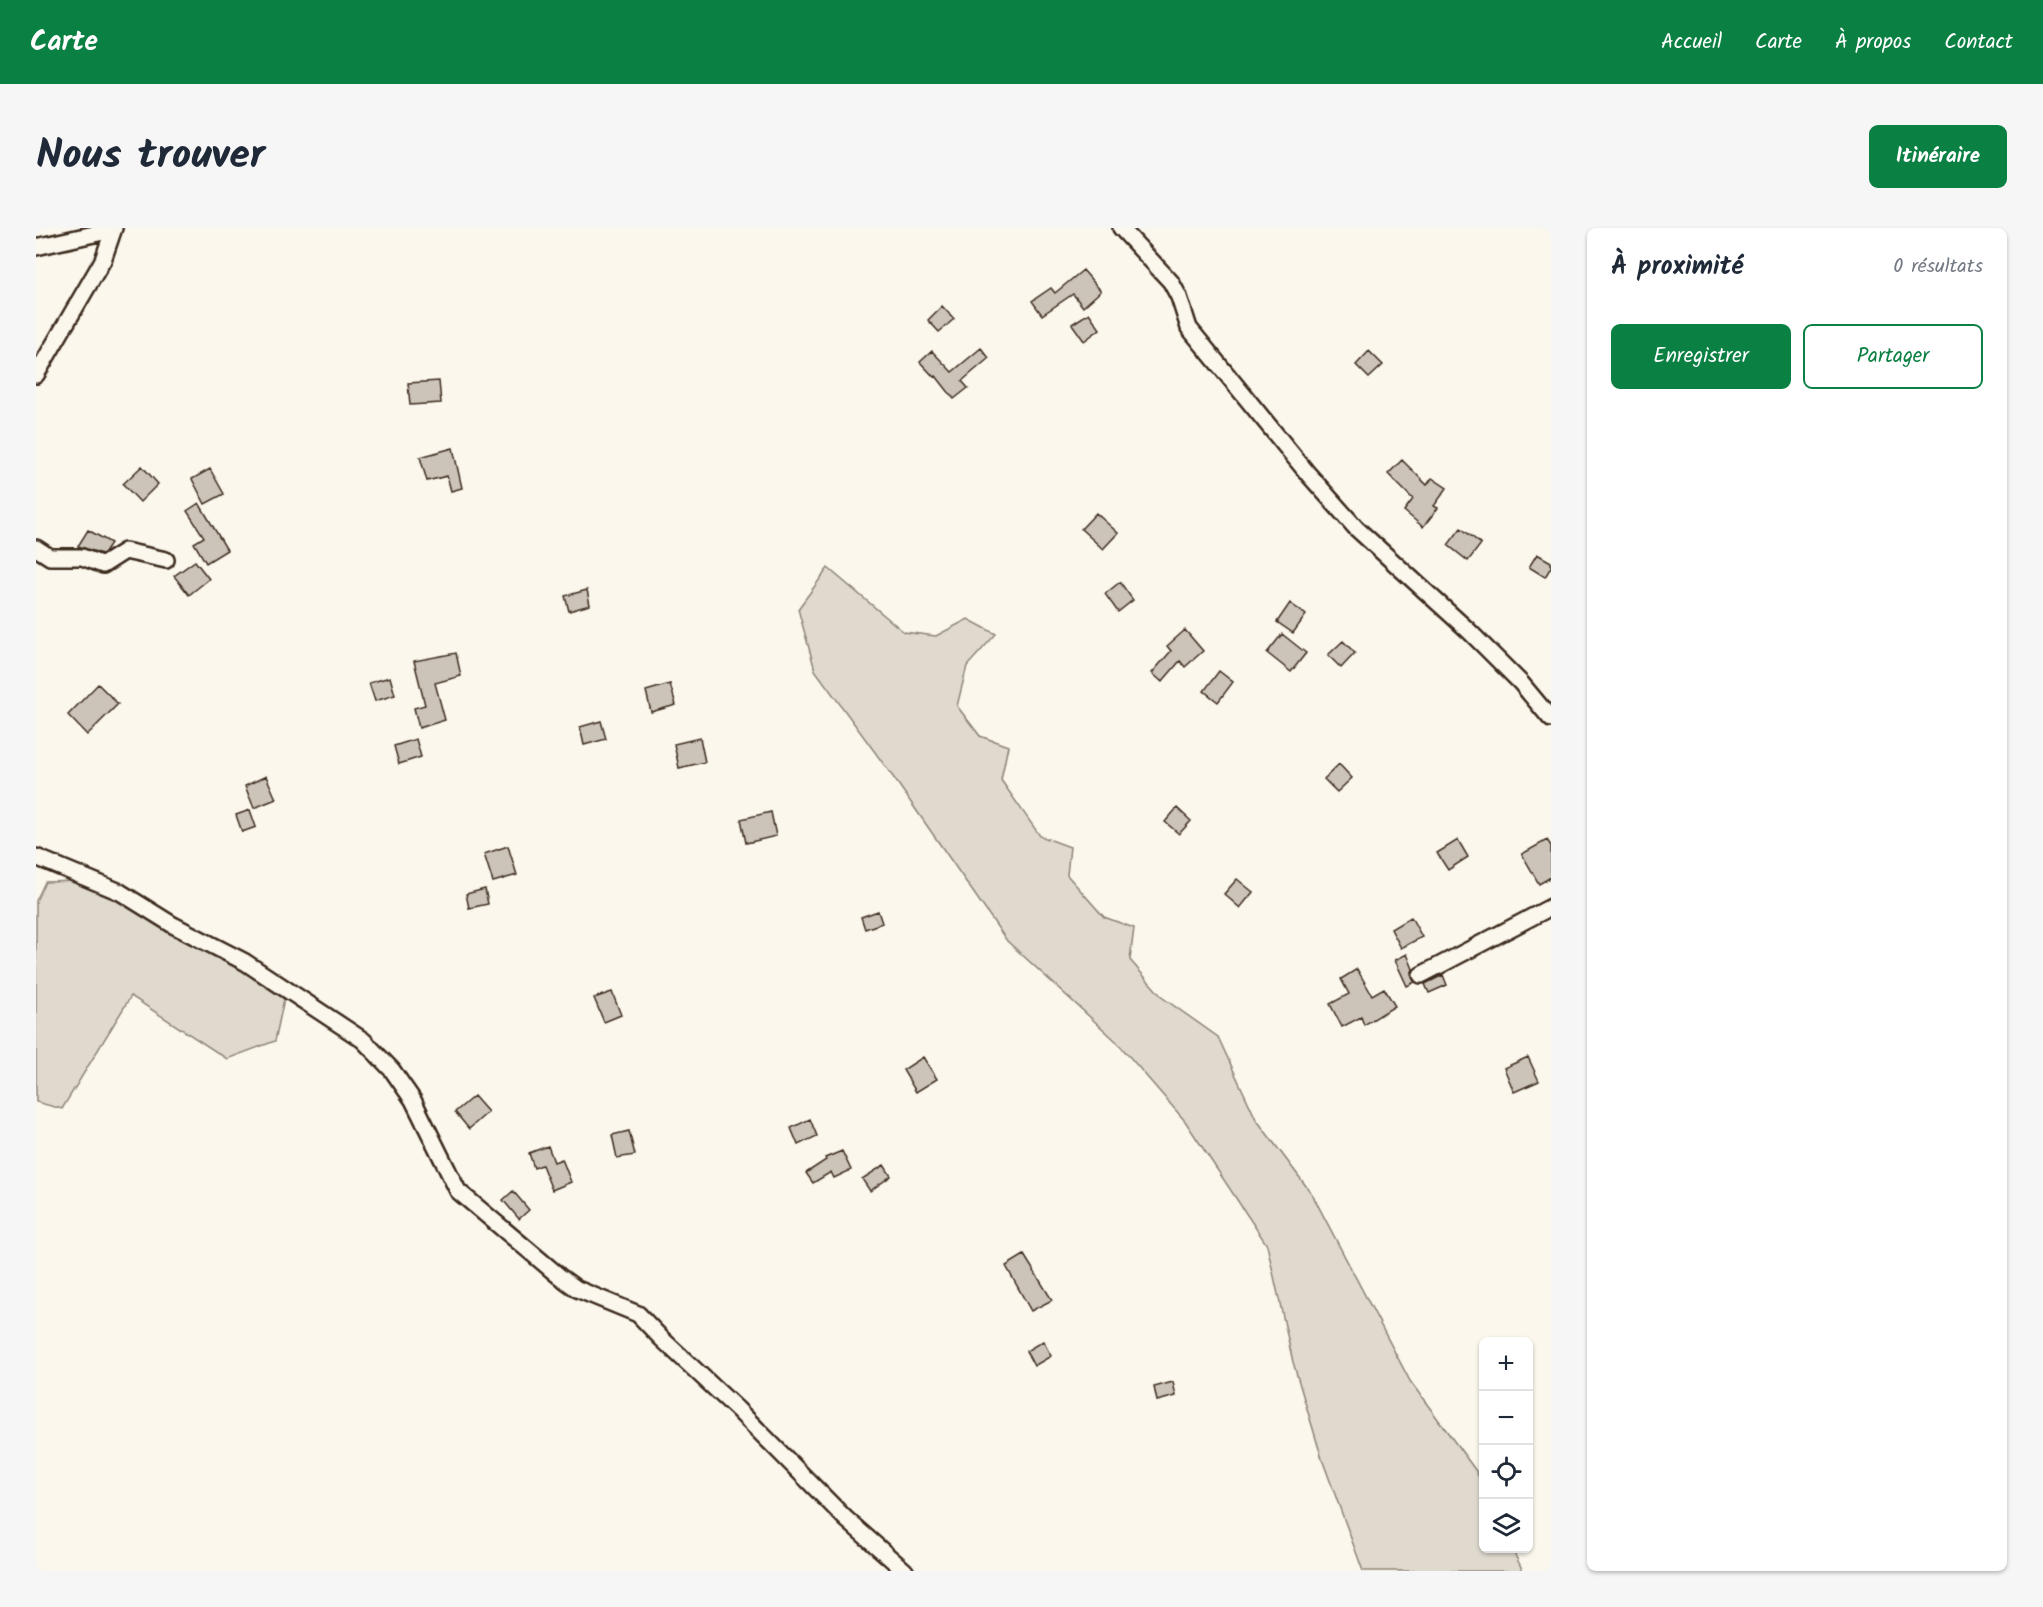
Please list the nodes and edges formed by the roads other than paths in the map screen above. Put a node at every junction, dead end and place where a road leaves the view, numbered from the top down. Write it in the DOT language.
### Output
graph roads {
  1 [pos="1121,228"];
  2 [pos="113,229"];
  3 [pos="36,246"];
  4 [pos="36,375"];
  5 [pos="36,549"];
  6 [pos="166,560"];
  7 [pos="1551,719"];
  8 [pos="36,857"];
  9 [pos="1551,907"];
  10 [pos="1421,975"];
  11 [pos="905,1571"];
  1 -- 7 [label="street"];
  2 -- 3 [label="street"];
  2 -- 4 [label="street"];
  5 -- 6 [label="street"];
  8 -- 11 [label="street"];
  9 -- 10 [label="street"];
}
